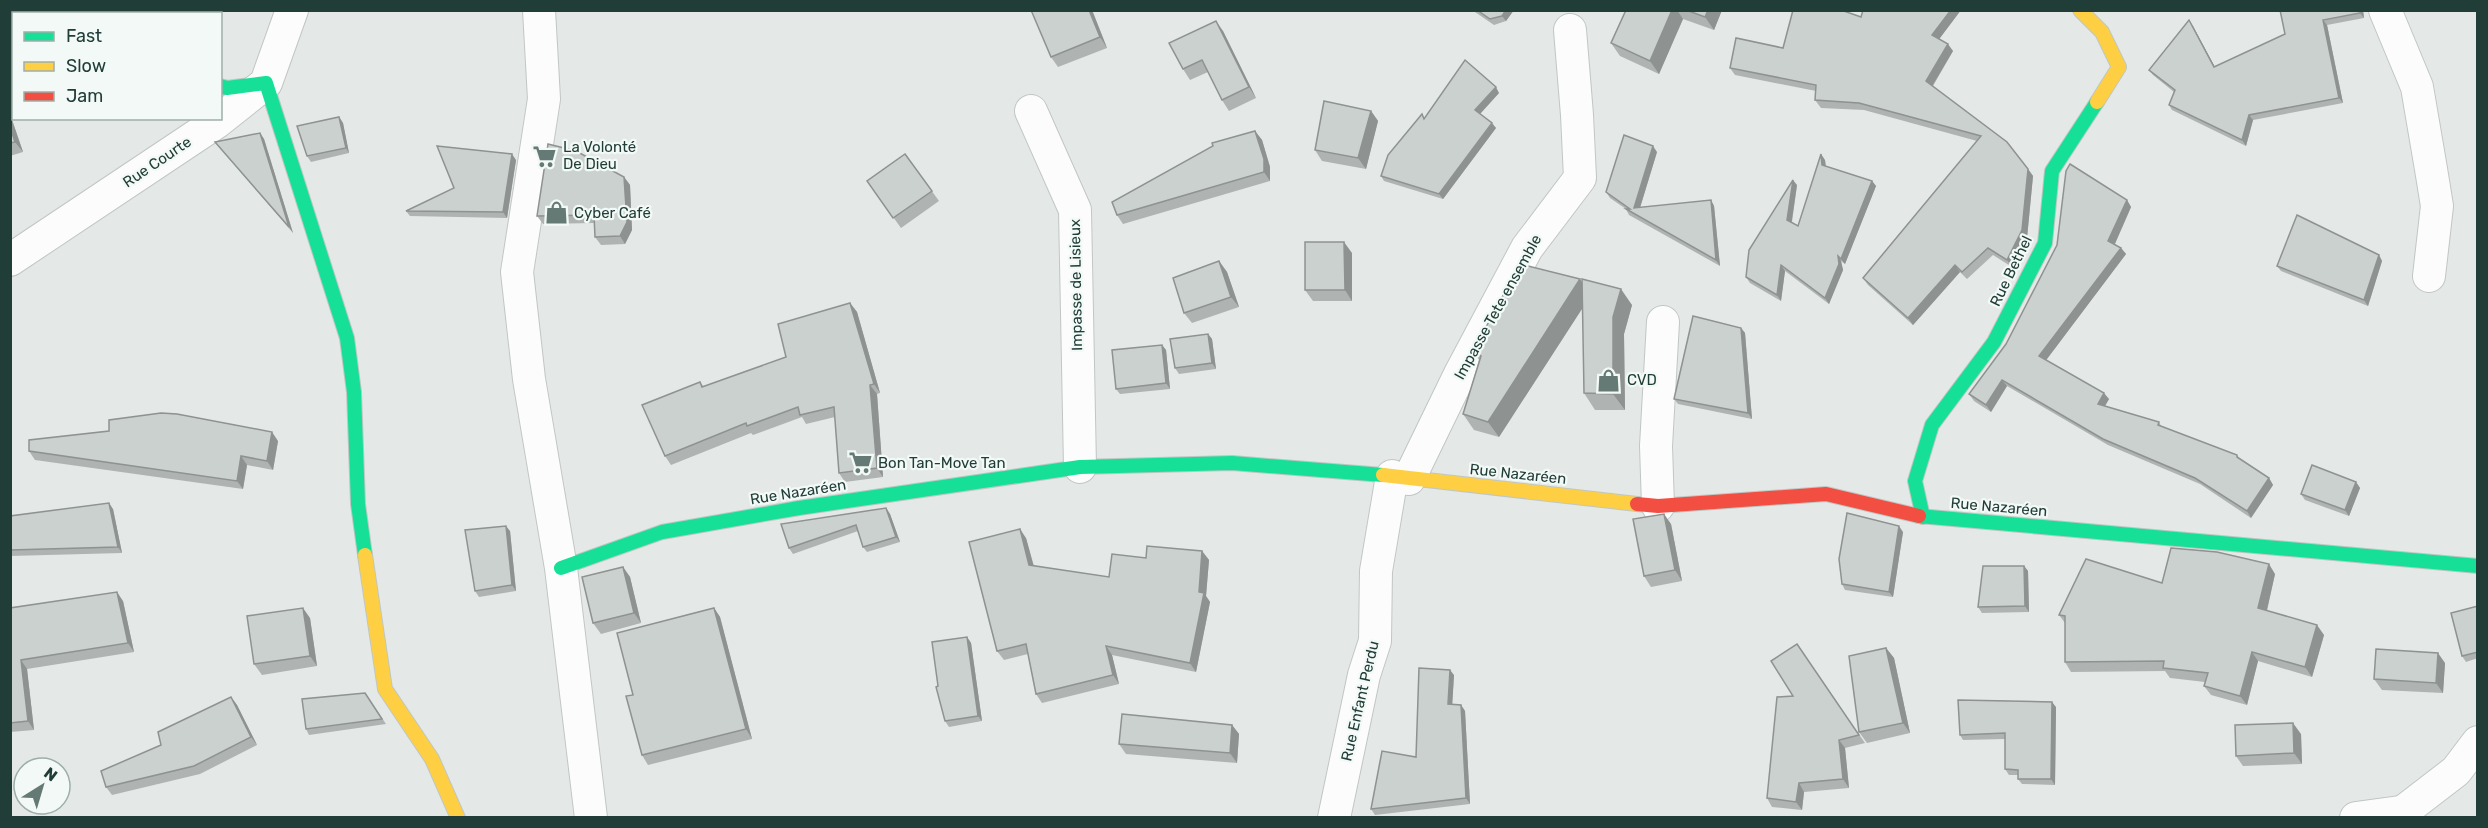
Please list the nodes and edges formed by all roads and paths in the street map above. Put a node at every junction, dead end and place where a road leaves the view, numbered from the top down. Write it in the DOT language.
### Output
graph roads {
  1 [pos="292,10"];
  2 [pos="539,10"];
  3 [pos="2080,10"];
  4 [pos="2385,10"];
  5 [pos="1570,30"];
  6 [pos="266,83"];
  7 [pos="222,87"];
  8 [pos="1031,111"];
  9 [pos="222,119"];
  10 [pos="220,120"];
  11 [pos="10,260"];
  12 [pos="2429,276"];
  13 [pos="1663,322"];
  14 [pos="1080,467"];
  15 [pos="1401,477"];
  16 [pos="1658,506"];
  17 [pos="1923,517"];
  18 [pos="2478,566"];
  19 [pos="561,568"];
  20 [pos="2478,742"];
  21 [pos="2398,815"];
  22 [pos="458,818"];
  23 [pos="591,818"];
  24 [pos="1334,818"];
  25 [pos="2356,818"];
  1 -- 6 [label="street"];
  2 -- 19 [label="street"];
  3 -- 17 [label="street, Rue Bethel"];
  4 -- 12 [label="street"];
  5 -- 15 [label="street, Impasse Tete ensemble"];
  6 -- 7 [label="street"];
  6 -- 9 [label="street, Rue Courte"];
  6 -- 22 [label="street"];
  8 -- 14 [label="street, Impasse de Lisieux"];
  10 -- 11 [label="street, Rue Courte"];
  13 -- 16 [label="street"];
  14 -- 15 [label="street, Rue Nazaréen"];
  14 -- 19 [label="street, Rue Nazaréen"];
  15 -- 16 [label="street, Rue Nazaréen"];
  15 -- 24 [label="street, Rue Enfant Perdu"];
  16 -- 17 [label="street, Rue Nazaréen"];
  17 -- 18 [label="street, Rue Nazaréen"];
  19 -- 23 [label="street"];
  20 -- 21 [label="street"];
  21 -- 25 [label="street"];
}
